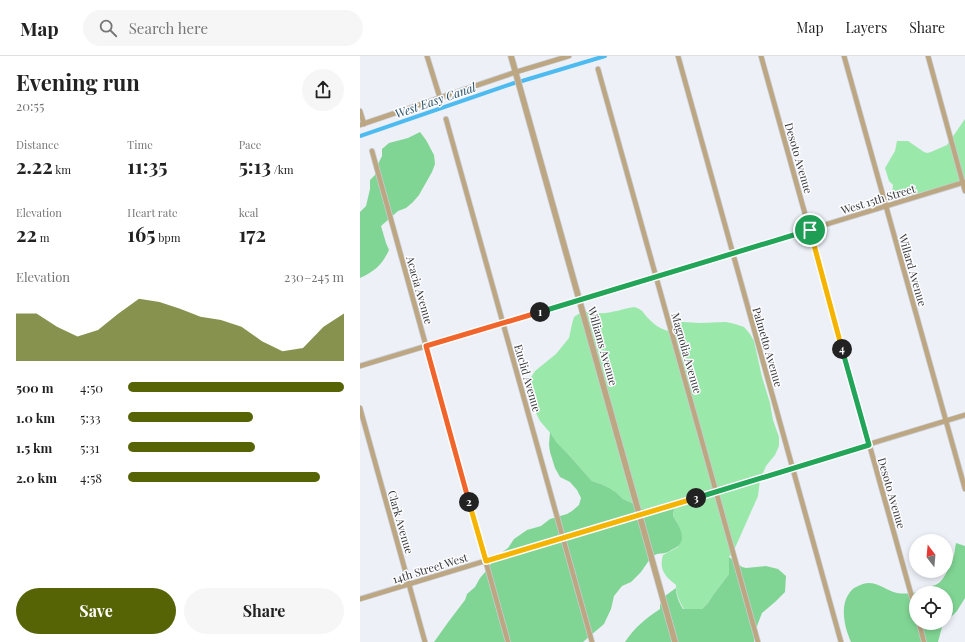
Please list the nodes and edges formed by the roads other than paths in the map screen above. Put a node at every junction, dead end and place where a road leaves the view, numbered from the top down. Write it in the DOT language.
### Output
graph roads {
  1 [pos="427,56"];
  2 [pos="511,56"];
  3 [pos="569,56"];
  4 [pos="678,56"];
  5 [pos="761,56"];
  6 [pos="844,56"];
  7 [pos="928,56"];
  8 [pos="598,69"];
  9 [pos="516,72"];
  10 [pos="440,98"];
  11 [pos="360,111"];
  12 [pos="446,119"];
  13 [pos="362,124"];
  14 [pos="372,151"];
  15 [pos="964,182"];
  16 [pos="965,191"];
  17 [pos="886,206"];
  18 [pos="810,230"];
  19 [pos="733,253"];
  20 [pos="656,276"];
  21 [pos="579,300"];
  22 [pos="503,323"];
  23 [pos="426,346"];
  24 [pos="360,366"];
  25 [pos="360,408"];
  26 [pos="965,416"];
  27 [pos="946,421"];
  28 [pos="869,445"];
  29 [pos="793,468"];
  30 [pos="965,490"];
  31 [pos="716,492"];
  32 [pos="639,515"];
  33 [pos="563,538"];
  34 [pos="486,561"];
  35 [pos="409,584"];
  36 [pos="909,587"];
  37 [pos="360,599"];
  38 [pos="921,630"];
  39 [pos="425,642"];
  40 [pos="508,642"];
  41 [pos="592,642"];
  42 [pos="675,642"];
  43 [pos="758,642"];
  44 [pos="841,642"];
  45 [pos="924,642"];
  1 -- 10 [label="street"];
  2 -- 9 [label="street, Williams Avenue"];
  3 -- 9 [label="street"];
  4 -- 19 [label="street, Palmetto Avenue"];
  5 -- 18 [label="street, Desoto Avenue"];
  6 -- 17 [label="street, Willard Avenue"];
  7 -- 15 [label="street"];
  8 -- 20 [label="street, Magnolia Avenue"];
  9 -- 10 [label="street"];
  9 -- 21 [label="street, Williams Avenue"];
  10 -- 13 [label="street"];
  11 -- 13 [label="street"];
  12 -- 22 [label="street, Euclid Avenue"];
  14 -- 23 [label="street, Acacia Avenue"];
  15 -- 16 [label="street"];
  15 -- 17 [label="street, West 15th Street"];
  17 -- 18 [label="street, West 15th Street"];
  17 -- 27 [label="street, Willard Avenue"];
  18 -- 19 [label="street, West 15th Street"];
  18 -- 28 [label="street, Desoto Avenue"];
  19 -- 20 [label="street, West 15th Street"];
  19 -- 29 [label="street, Palmetto Avenue"];
  20 -- 21 [label="street, West 15th Street"];
  20 -- 31 [label="street, Magnolia Avenue"];
  21 -- 22 [label="street, West 15th Street"];
  21 -- 32 [label="street, Williams Avenue"];
  22 -- 23 [label="street, West 15th Street"];
  22 -- 33 [label="street, Euclid Avenue"];
  23 -- 24 [label="street, West 15th Street"];
  23 -- 34 [label="street, Acacia Avenue"];
  25 -- 35 [label="street, Clark Avenue"];
  26 -- 27 [label="street, 14th Street West"];
  27 -- 28 [label="street, 14th Street West"];
  27 -- 30 [label="street, Willard Avenue"];
  28 -- 29 [label="street, 14th Street West"];
  28 -- 36 [label="street, Desoto Avenue"];
  29 -- 31 [label="street, 14th Street West"];
  29 -- 44 [label="street, Palmetto Avenue"];
  31 -- 32 [label="street, 14th Street West"];
  31 -- 43 [label="street, Magnolia Avenue"];
  32 -- 33 [label="street, 14th Street West"];
  32 -- 42 [label="street, Williams Avenue"];
  33 -- 34 [label="street, 14th Street West"];
  33 -- 41 [label="street, Euclid Avenue"];
  34 -- 35 [label="street, 14th Street West"];
  34 -- 40 [label="street, Acacia Avenue"];
  35 -- 37 [label="street, 14th Street West"];
  35 -- 39 [label="street, Clark Avenue"];
  38 -- 45 [label="street"];
}
